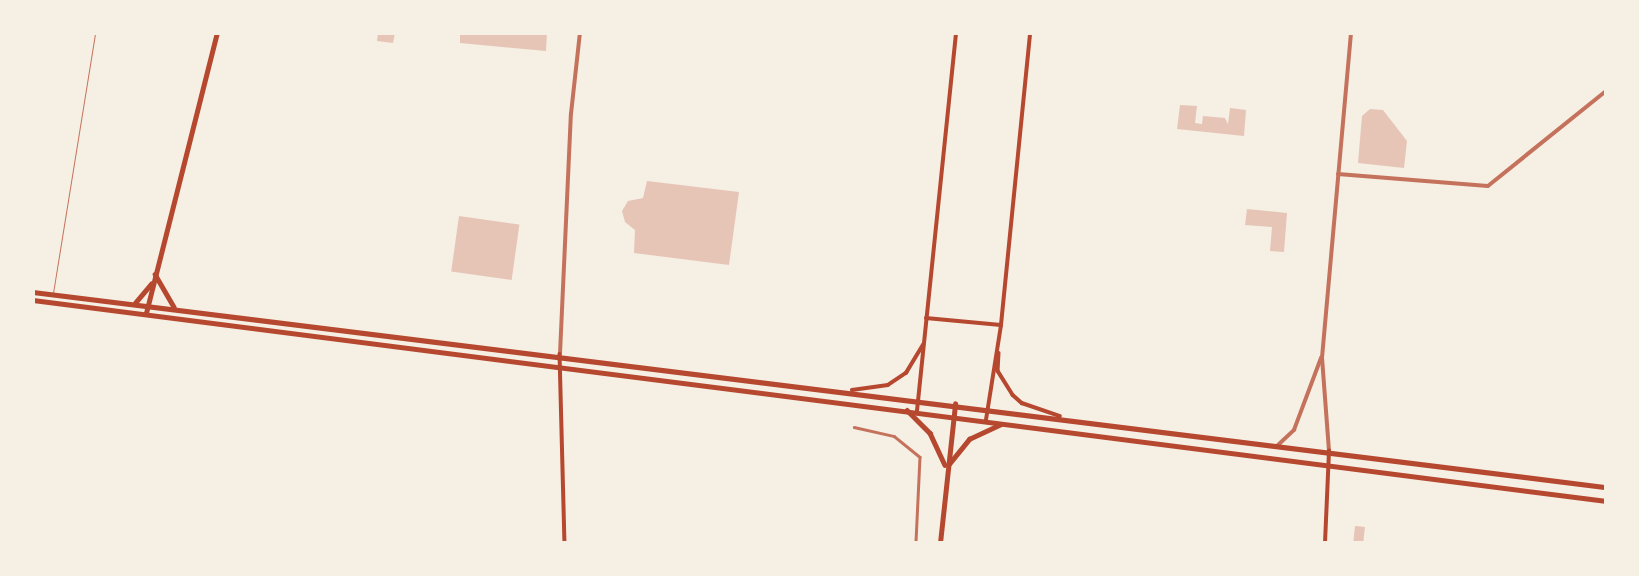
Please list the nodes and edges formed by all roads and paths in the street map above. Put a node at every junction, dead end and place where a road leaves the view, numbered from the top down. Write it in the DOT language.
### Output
graph roads {
  1 [pos="95,33"];
  2 [pos="218,33"];
  3 [pos="580,33"];
  4 [pos="956,33"];
  5 [pos="1030,33"];
  6 [pos="1351,33"];
  7 [pos="1606,91"];
  8 [pos="1338,174"];
  9 [pos="155,274"];
  10 [pos="33,292"];
  11 [pos="52,294"];
  12 [pos="33,300"];
  13 [pos="50,302"];
  14 [pos="135,303"];
  15 [pos="148,304"];
  16 [pos="174,307"];
  17 [pos="146,313"];
  18 [pos="926,318"];
  19 [pos="1001,325"];
  20 [pos="999,334"];
  21 [pos="924,344"];
  22 [pos="560,354"];
  23 [pos="1322,358"];
  24 [pos="559,364"];
  25 [pos="852,390"];
  26 [pos="918,399"];
  27 [pos="956,404"];
  28 [pos="988,407"];
  29 [pos="906,410"];
  30 [pos="917,411"];
  31 [pos="953,416"];
  32 [pos="1060,416"];
  33 [pos="986,420"];
  34 [pos="1004,422"];
  35 [pos="854,427"];
  36 [pos="1278,445"];
  37 [pos="1329,451"];
  38 [pos="1330,463"];
  39 [pos="947,468"];
  40 [pos="1606,486"];
  41 [pos="1606,501"];
  42 [pos="565,543"];
  43 [pos="916,543"];
  44 [pos="940,543"];
  45 [pos="1325,543"];
  1 -- 11 [label="lane"];
  2 -- 9 [label="main road"];
  3 -- 22 [label="street"];
  4 -- 18 [label="main road"];
  5 -- 19 [label="main road"];
  6 -- 8 [label="street"];
  7 -- 8 [label="street"];
  8 -- 23 [label="street"];
  9 -- 14 [label="main road"];
  9 -- 15 [label="main road"];
  9 -- 16 [label="main road"];
  10 -- 11 [label="main road"];
  11 -- 13 [label="lane"];
  11 -- 14 [label="main road"];
  12 -- 13 [label="main road"];
  13 -- 17 [label="main road"];
  14 -- 15 [label="main road"];
  15 -- 16 [label="main road"];
  15 -- 17 [label="main road"];
  16 -- 22 [label="main road"];
  17 -- 24 [label="main road"];
  18 -- 19 [label="main road"];
  18 -- 21 [label="main road"];
  19 -- 20 [label="main road"];
  20 -- 28 [label="main road"];
  20 -- 32 [label="main road"];
  21 -- 25 [label="main road"];
  21 -- 26 [label="main road"];
  22 -- 24 [label="main road"];
  22 -- 25 [label="main road"];
  23 -- 36 [label="street"];
  23 -- 37 [label="street"];
  24 -- 29 [label="main road"];
  24 -- 42 [label="main road"];
  25 -- 26 [label="main road"];
  26 -- 27 [label="main road"];
  26 -- 30 [label="main road"];
  27 -- 28 [label="main road"];
  27 -- 31 [label="main road"];
  28 -- 32 [label="main road"];
  28 -- 33 [label="main road"];
  29 -- 30 [label="main road"];
  29 -- 39 [label="main road"];
  30 -- 31 [label="main road"];
  31 -- 33 [label="main road"];
  31 -- 39 [label="main road"];
  32 -- 36 [label="main road"];
  33 -- 34 [label="main road"];
  34 -- 38 [label="main road"];
  34 -- 39 [label="main road"];
  35 -- 43 [label="street"];
  36 -- 37 [label="main road"];
  37 -- 38 [label="main road"];
  37 -- 40 [label="main road"];
  38 -- 41 [label="main road"];
  38 -- 45 [label="main road"];
  39 -- 44 [label="main road"];
}
